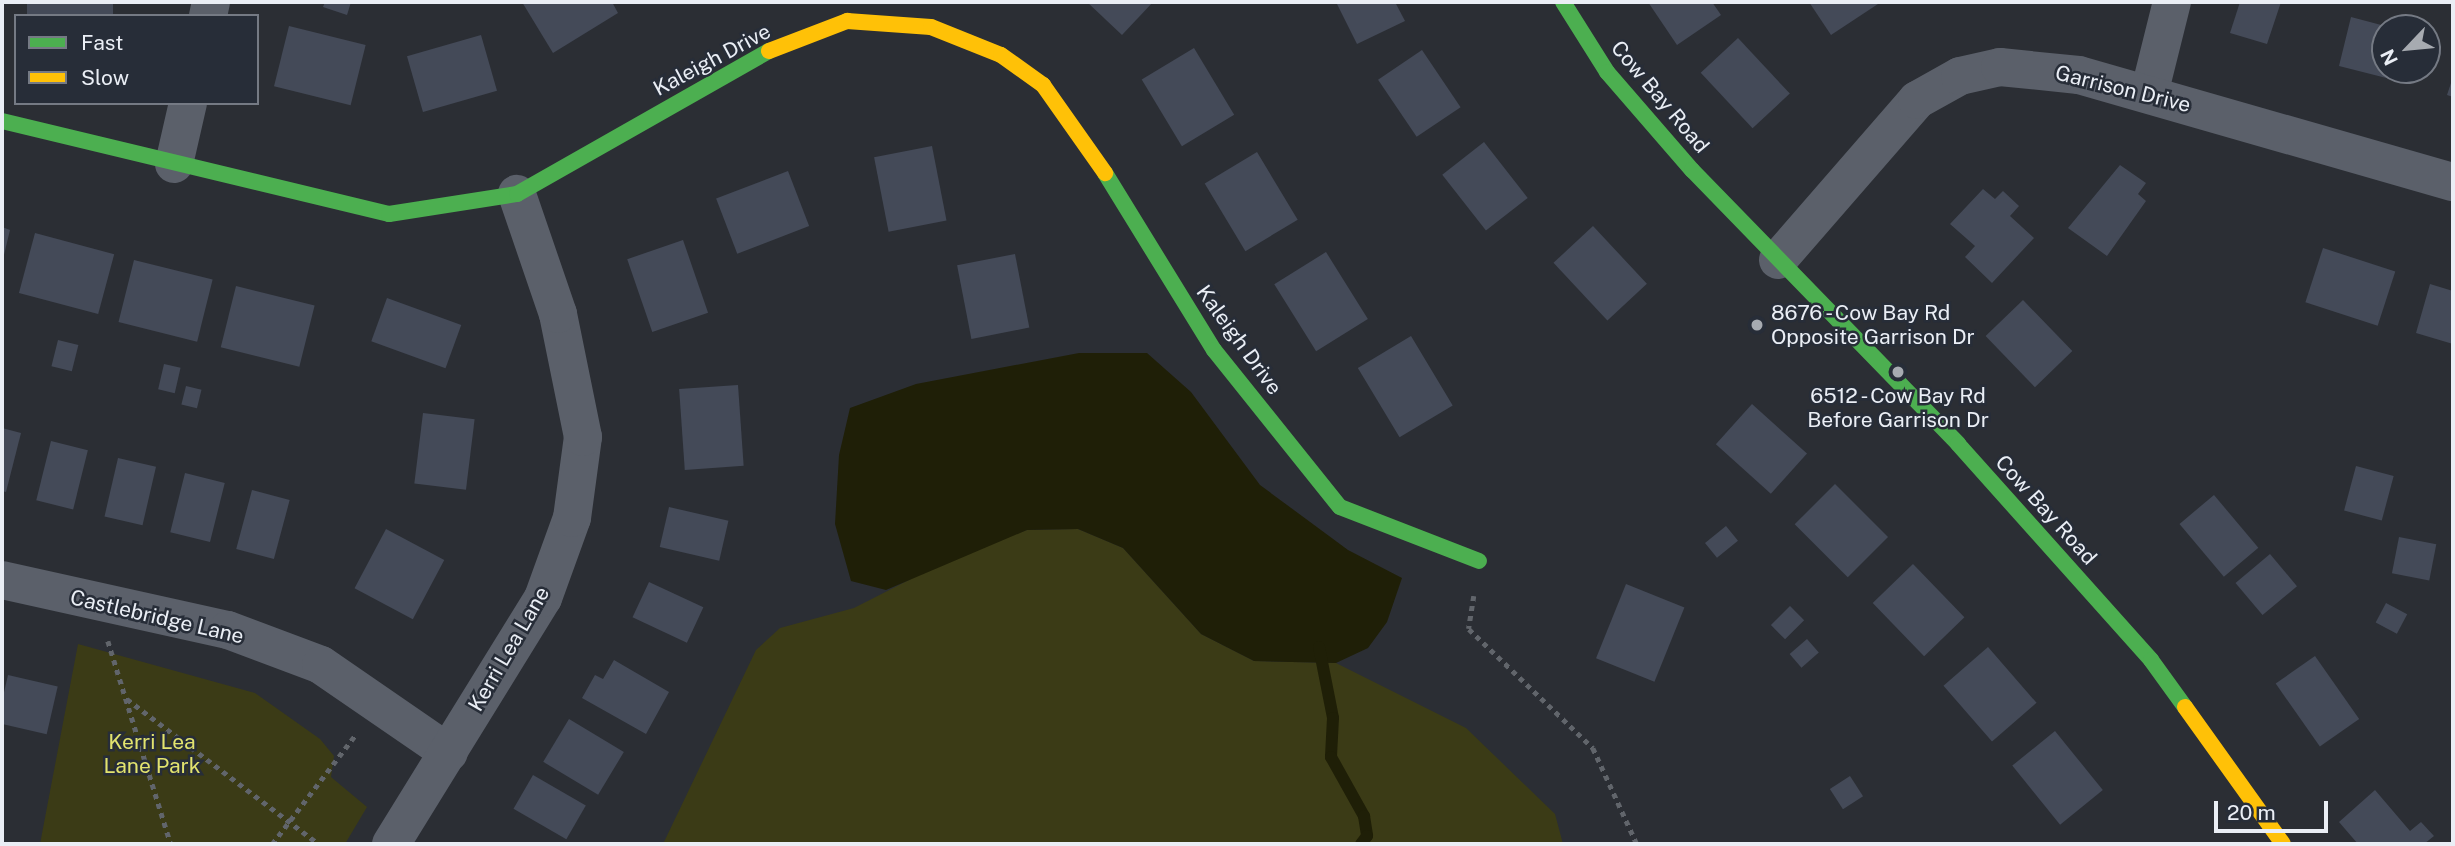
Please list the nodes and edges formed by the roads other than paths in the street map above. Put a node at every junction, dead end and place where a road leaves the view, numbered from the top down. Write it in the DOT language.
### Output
graph roads {
  1 [pos="1563,2"];
  2 [pos="2172,2"];
  3 [pos="2149,94"];
  4 [pos="188,105"];
  5 [pos="2,121"];
  6 [pos="174,164"];
  7 [pos="2453,182"];
  8 [pos="517,194"];
  9 [pos="1778,260"];
  10 [pos="1479,561"];
  11 [pos="2,580"];
  12 [pos="449,753"];
  13 [pos="391,844"];
  14 [pos="2283,844"];
  1 -- 9 [label="street, Cow Bay Road"];
  2 -- 3 [label="street"];
  3 -- 7 [label="street, Garrison Drive"];
  3 -- 9 [label="street, Garrison Drive"];
  4 -- 6 [label="street"];
  5 -- 6 [label="street, Kaleigh Drive"];
  6 -- 8 [label="street, Kaleigh Drive"];
  8 -- 10 [label="street, Kaleigh Drive"];
  8 -- 12 [label="street, Kerri Lea Lane"];
  9 -- 14 [label="street, Cow Bay Road"];
  11 -- 12 [label="street, Castlebridge Lane"];
  12 -- 13 [label="street, Kerri Lea Lane"];
}
